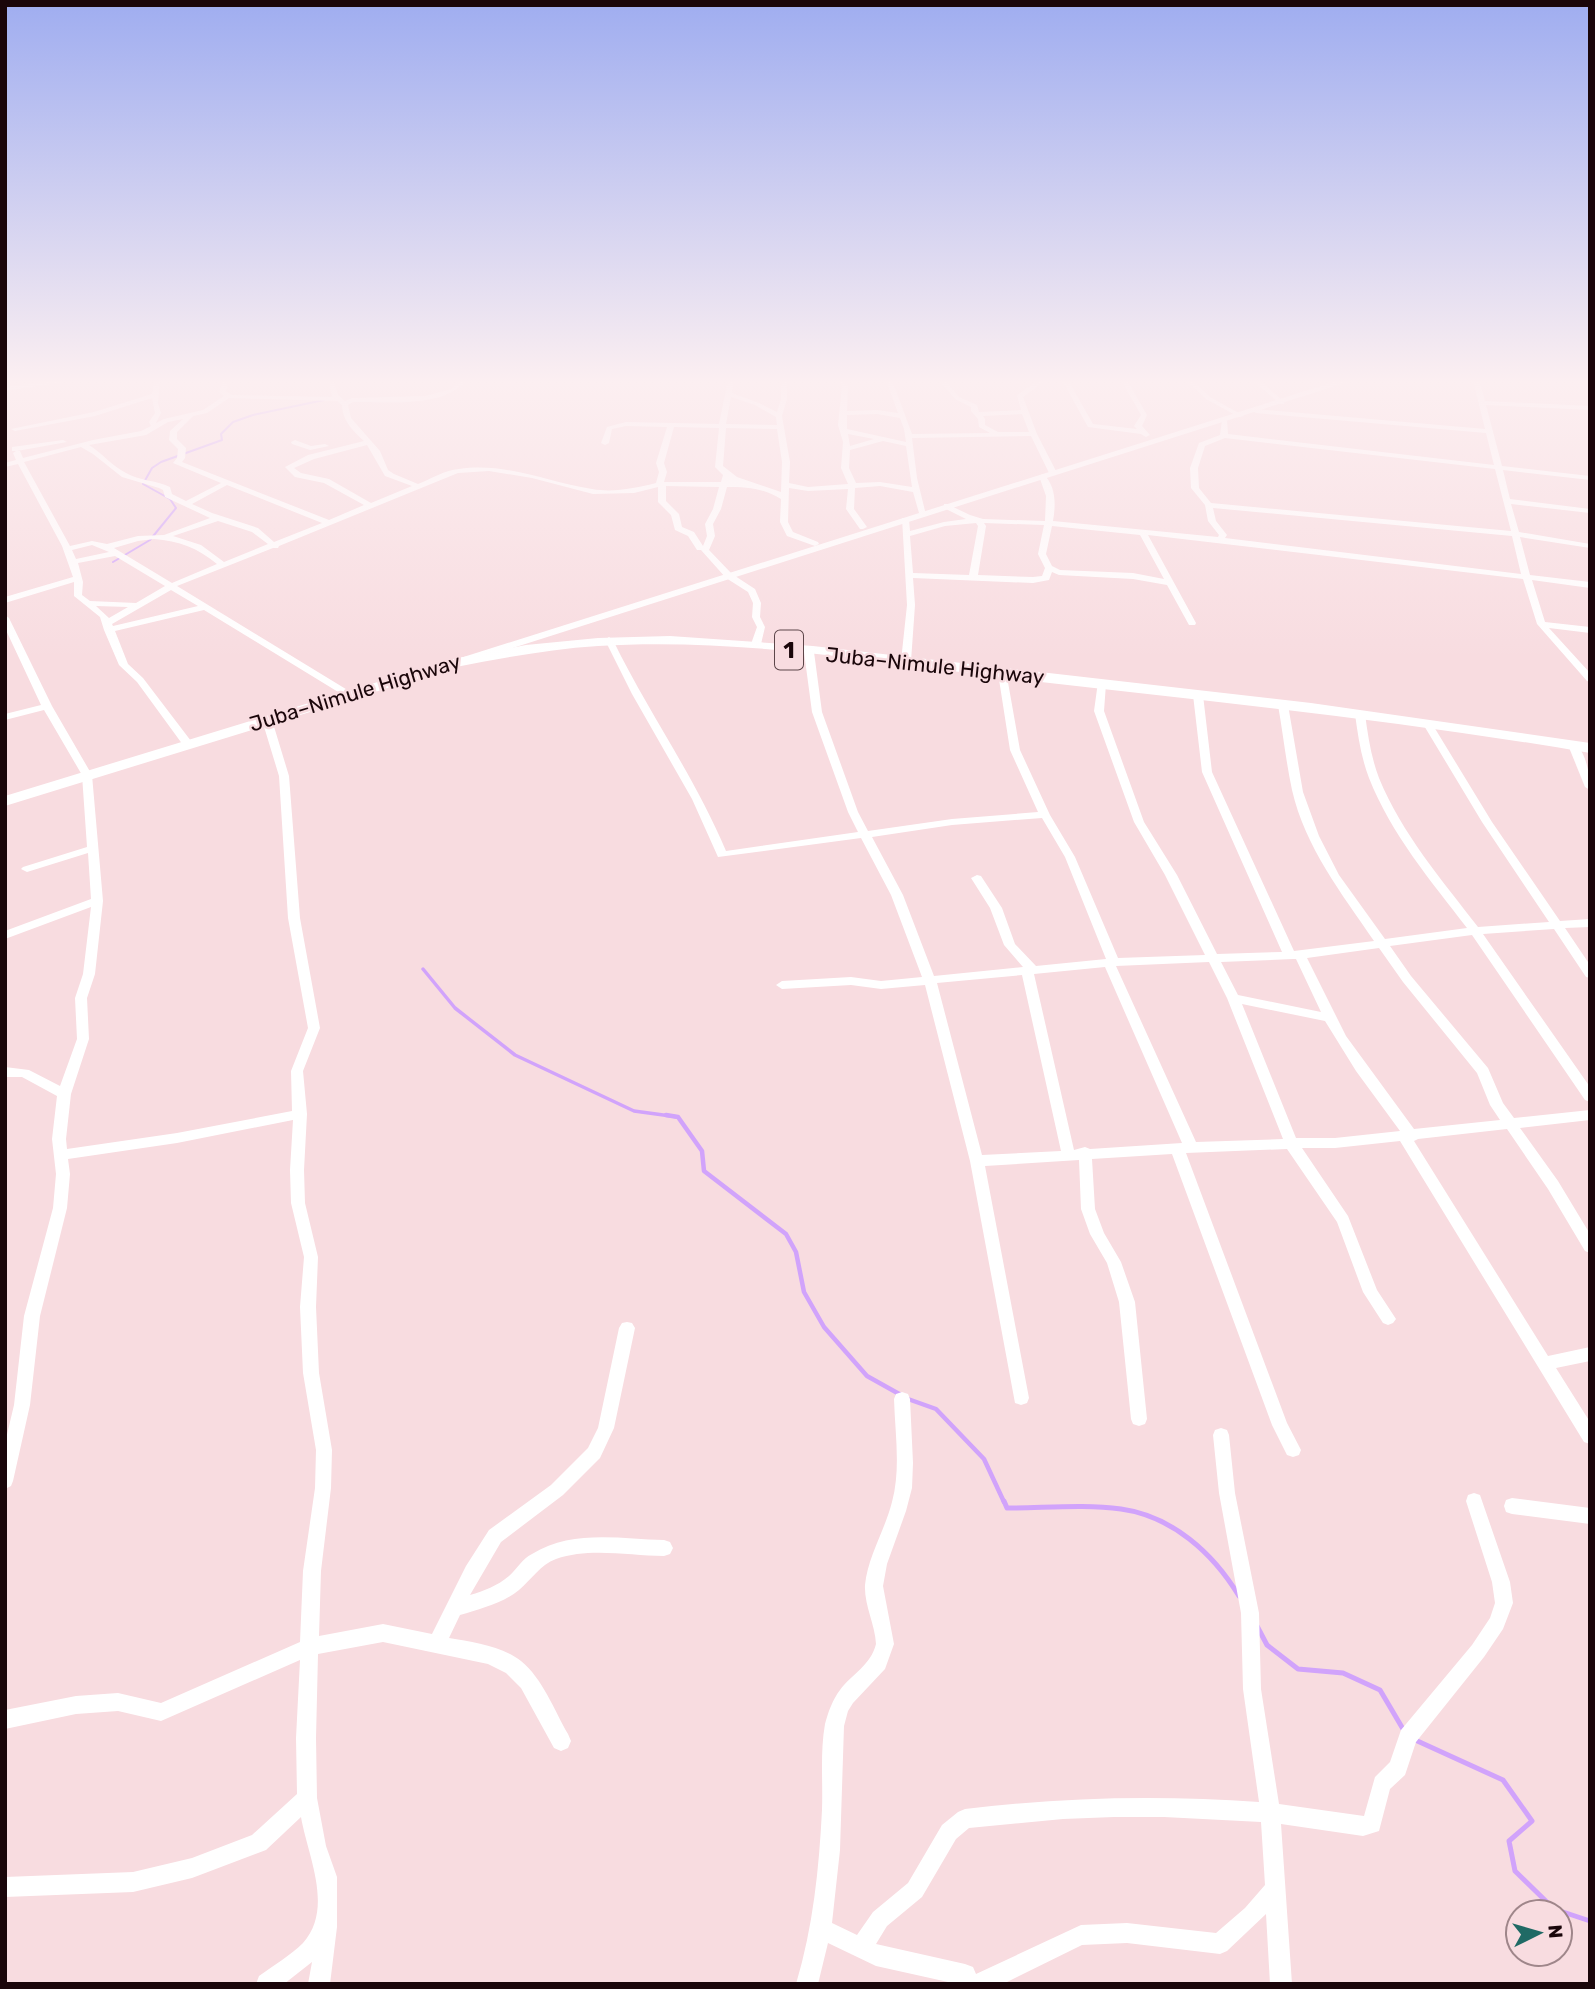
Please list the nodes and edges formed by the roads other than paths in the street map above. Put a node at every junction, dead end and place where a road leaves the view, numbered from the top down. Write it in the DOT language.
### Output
graph roads {
  1 [pos="27,473"];
  2 [pos="120,473"];
  3 [pos="201,473"];
  4 [pos="296,473"];
  5 [pos="388,473"];
  6 [pos="452,473"];
  7 [pos="511,473"];
  8 [pos="663,473"];
  9 [pos="786,473"];
  10 [pos="847,473"];
  11 [pos="914,473"];
  12 [pos="1055,473"];
  13 [pos="1196,473"];
  14 [pos="1502,473"];
  15 [pos="1551,473"];
  16 [pos="727,474"];
  17 [pos="1048,475"];
  18 [pos="1590,478"];
  19 [pos="226,483"];
  20 [pos="661,484"];
  21 [pos="746,485"];
  22 [pos="786,485"];
  23 [pos="852,485"];
  24 [pos="417,486"];
  25 [pos="723,487"];
  26 [pos="916,490"];
  27 [pos="785,498"];
  28 [pos="1508,501"];
  29 [pos="187,503"];
  30 [pos="1209,505"];
  31 [pos="371,506"];
  32 [pos="947,506"];
  33 [pos="1590,511"];
  34 [pos="923,513"];
  35 [pos="218,518"];
  36 [pos="905,520"];
  37 [pos="978,520"];
  38 [pos="327,522"];
  39 [pos="1050,525"];
  40 [pos="863,527"];
  41 [pos="1516,534"];
  42 [pos="906,535"];
  43 [pos="1144,535"];
  44 [pos="168,536"];
  45 [pos="1220,540"];
  46 [pos="815,544"];
  47 [pos="275,546"];
  48 [pos="1590,546"];
  49 [pos="107,547"];
  50 [pos="700,548"];
  51 [pos="68,549"];
  52 [pos="116,553"];
  53 [pos="71,562"];
  54 [pos="224,566"];
  55 [pos="1164,571"];
  56 [pos="1048,573"];
  57 [pos="908,575"];
  58 [pos="729,576"];
  59 [pos="973,576"];
  60 [pos="1526,576"];
  61 [pos="1141,577"];
  62 [pos="76,579"];
  63 [pos="1170,583"];
  64 [pos="1590,585"];
  65 [pos="172,586"];
  66 [pos="5,600"];
  67 [pos="85,602"];
  68 [pos="136,605"];
  69 [pos="205,607"];
  70 [pos="5,618"];
  71 [pos="1192,623"];
  72 [pos="1541,624"];
  73 [pos="108,626"];
  74 [pos="1590,630"];
  75 [pos="609,640"];
  76 [pos="756,644"];
  77 [pos="809,652"];
  78 [pos="906,661"];
  79 [pos="453,663"];
  80 [pos="1003,673"];
  81 [pos="1590,679"];
  82 [pos="1101,684"];
  83 [pos="1198,695"];
  84 [pos="351,696"];
  85 [pos="1283,705"];
  86 [pos="47,706"];
  87 [pos="1360,714"];
  88 [pos="5,717"];
  89 [pos="267,720"];
  90 [pos="1428,724"];
  91 [pos="187,743"];
  92 [pos="1573,745"];
  93 [pos="1590,748"];
  94 [pos="87,775"];
  95 [pos="1590,787"];
  96 [pos="5,801"];
  97 [pos="1045,815"];
  98 [pos="865,834"];
  99 [pos="94,848"];
  100 [pos="27,869"];
  101 [pos="977,878"];
  102 [pos="97,901"];
  103 [pos="1554,923"];
  104 [pos="1590,923"];
  105 [pos="1475,931"];
  106 [pos="5,935"];
  107 [pos="1381,943"];
  108 [pos="1294,956"];
  109 [pos="1213,960"];
  110 [pos="1112,963"];
  111 [pos="1030,970"];
  112 [pos="1590,974"];
  113 [pos="930,981"];
  114 [pos="782,985"];
  115 [pos="1233,998"];
  116 [pos="1330,1018"];
  117 [pos="5,1072"];
  118 [pos="64,1094"];
  119 [pos="1590,1097"];
  120 [pos="300,1114"];
  121 [pos="1590,1115"];
  122 [pos="1508,1122"];
  123 [pos="1408,1137"];
  124 [pos="1292,1145"];
  125 [pos="1184,1147"];
  126 [pos="1084,1152"];
  127 [pos="1068,1153"];
  128 [pos="61,1155"];
  129 [pos="977,1161"];
  130 [pos="1590,1247"];
  131 [pos="1388,1319"];
  132 [pos="627,1328"];
  133 [pos="1590,1354"];
  134 [pos="1545,1363"];
  135 [pos="1021,1398"];
  136 [pos="902,1399"];
  137 [pos="1139,1419"];
  138 [pos="1220,1435"];
  139 [pos="1590,1437"];
  140 [pos="1293,1450"];
  141 [pos="5,1481"];
  142 [pos="1474,1501"];
  143 [pos="1512,1506"];
  144 [pos="1590,1516"];
  145 [pos="664,1548"];
  146 [pos="454,1608"];
  147 [pos="436,1645"];
  148 [pos="309,1647"];
  149 [pos="5,1720"];
  150 [pos="561,1741"];
  151 [pos="307,1798"];
  152 [pos="1270,1812"];
  153 [pos="5,1887"];
  154 [pos="1274,1890"];
  155 [pos="327,1923"];
  156 [pos="819,1928"];
  157 [pos="861,1947"];
  158 [pos="267,1984"];
  159 [pos="318,1984"];
  160 [pos="807,1984"];
  161 [pos="970,1984"];
  162 [pos="979,1984"];
  163 [pos="1281,1984"];
  1 -- 51 [label="street"];
  2 -- 29 [label="street"];
  3 -- 19 [label="street"];
  4 -- 31 [label="street"];
  5 -- 24 [label="street"];
  6 -- 24 [label="street"];
  7 -- 20 [label="street"];
  8 -- 20 [label="street"];
  9 -- 22 [label="street"];
  10 -- 23 [label="street"];
  11 -- 26 [label="street"];
  12 -- 17 [label="main road"];
  13 -- 30 [label="street"];
  14 -- 28 [label="street"];
  15 -- 18 [label="street"];
  16 -- 21 [label="street"];
  16 -- 25 [label="street"];
  17 -- 32 [label="main road"];
  17 -- 39 [label="street"];
  19 -- 29 [label="street"];
  19 -- 38 [label="street"];
  20 -- 25 [label="street"];
  20 -- 50 [label="street"];
  21 -- 25 [label="street"];
  21 -- 27 [label="street"];
  22 -- 23 [label="street"];
  22 -- 27 [label="street"];
  23 -- 26 [label="street"];
  23 -- 40 [label="street"];
  24 -- 31 [label="street"];
  25 -- 58 [label="street"];
  26 -- 34 [label="street"];
  27 -- 46 [label="street"];
  28 -- 33 [label="street"];
  28 -- 41 [label="street"];
  29 -- 35 [label="street"];
  30 -- 41 [label="street"];
  30 -- 45 [label="street"];
  31 -- 38 [label="street"];
  32 -- 34 [label="main road"];
  32 -- 37 [label="street"];
  34 -- 36 [label="main road"];
  35 -- 44 [label="street"];
  35 -- 47 [label="street"];
  36 -- 42 [label="street"];
  36 -- 58 [label="main road"];
  37 -- 39 [label="street"];
  37 -- 42 [label="street"];
  37 -- 59 [label="street"];
  38 -- 47 [label="street"];
  39 -- 43 [label="street"];
  39 -- 56 [label="street"];
  41 -- 48 [label="street"];
  41 -- 60 [label="street"];
  42 -- 57 [label="street"];
  43 -- 45 [label="street"];
  43 -- 55 [label="street"];
  44 -- 49 [label="street"];
  44 -- 54 [label="street"];
  45 -- 60 [label="street"];
  47 -- 54 [label="street"];
  49 -- 51 [label="street"];
  49 -- 52 [label="street"];
  51 -- 53 [label="street"];
  52 -- 53 [label="street"];
  52 -- 65 [label="street"];
  53 -- 62 [label="street"];
  54 -- 65 [label="street"];
  55 -- 61 [label="street"];
  55 -- 63 [label="street"];
  56 -- 59 [label="street"];
  56 -- 61 [label="street"];
  57 -- 59 [label="street"];
  57 -- 78 [label="street"];
  58 -- 76 [label="street"];
  58 -- 79 [label="main road"];
  60 -- 64 [label="street"];
  60 -- 72 [label="street"];
  61 -- 63 [label="street"];
  62 -- 66 [label="street"];
  62 -- 67 [label="street"];
  63 -- 71 [label="street"];
  65 -- 68 [label="street"];
  65 -- 69 [label="street"];
  67 -- 68 [label="street"];
  67 -- 73 [label="street"];
  68 -- 73 [label="street"];
  69 -- 73 [label="street"];
  69 -- 84 [label="street"];
  70 -- 86 [label="street"];
  72 -- 74 [label="street"];
  72 -- 81 [label="street"];
  73 -- 91 [label="street"];
  75 -- 76 [label="main road, Juba–Nimule Highway / 1"];
  75 -- 79 [label="main road, Juba–Nimule Highway / 1"];
  75 -- 98 [label="street"];
  76 -- 77 [label="main road, Juba–Nimule Highway / 1"];
  77 -- 78 [label="main road, Juba–Nimule Highway / 1"];
  77 -- 98 [label="street"];
  78 -- 80 [label="main road, Juba–Nimule Highway / 1"];
  79 -- 89 [label="main road, Juba–Nimule Highway / 1"];
  80 -- 82 [label="main road, Juba–Nimule Highway / 1"];
  80 -- 97 [label="street"];
  82 -- 83 [label="main road, Juba–Nimule Highway / 1"];
  82 -- 109 [label="street"];
  83 -- 85 [label="main road, Juba–Nimule Highway / 1"];
  83 -- 108 [label="street"];
  85 -- 87 [label="main road, Juba–Nimule Highway / 1"];
  85 -- 107 [label="street"];
  86 -- 88 [label="street"];
  86 -- 94 [label="street"];
  87 -- 90 [label="main road, Juba–Nimule Highway / 1"];
  87 -- 105 [label="street"];
  89 -- 91 [label="main road, Juba–Nimule Highway / 1"];
  89 -- 120 [label="street"];
  90 -- 92 [label="main road, Juba–Nimule Highway / 1"];
  90 -- 103 [label="street"];
  91 -- 94 [label="main road, Juba–Nimule Highway / 1"];
  92 -- 93 [label="main road, Juba–Nimule Highway / 1"];
  92 -- 95 [label="street"];
  94 -- 96 [label="main road, Juba–Nimule Highway / 1"];
  94 -- 99 [label="street"];
  97 -- 98 [label="street"];
  97 -- 110 [label="street"];
  98 -- 113 [label="street"];
  99 -- 100 [label="street"];
  99 -- 102 [label="street"];
  101 -- 111 [label="street"];
  102 -- 106 [label="street"];
  102 -- 118 [label="street"];
  103 -- 104 [label="street"];
  103 -- 105 [label="street"];
  103 -- 112 [label="street"];
  105 -- 107 [label="street"];
  105 -- 119 [label="street"];
  107 -- 108 [label="street"];
  107 -- 122 [label="street"];
  108 -- 109 [label="street"];
  108 -- 116 [label="street"];
  109 -- 110 [label="street"];
  109 -- 115 [label="street"];
  110 -- 111 [label="street"];
  110 -- 125 [label="street"];
  111 -- 113 [label="street"];
  111 -- 127 [label="street"];
  113 -- 114 [label="street"];
  113 -- 129 [label="street"];
  115 -- 116 [label="street"];
  115 -- 124 [label="street"];
  116 -- 123 [label="street"];
  117 -- 118 [label="street"];
  118 -- 128 [label="street"];
  120 -- 128 [label="street"];
  120 -- 148 [label="street"];
  121 -- 122 [label="street"];
  122 -- 123 [label="street"];
  122 -- 130 [label="street"];
  123 -- 124 [label="street"];
  123 -- 134 [label="street"];
  124 -- 125 [label="street"];
  124 -- 131 [label="street"];
  125 -- 126 [label="street"];
  125 -- 140 [label="street"];
  126 -- 127 [label="street"];
  126 -- 137 [label="street"];
  127 -- 129 [label="street"];
  128 -- 141 [label="street"];
  129 -- 135 [label="street"];
  132 -- 146 [label="street"];
  133 -- 134 [label="street"];
  134 -- 139 [label="street"];
  136 -- 156 [label="street"];
  138 -- 152 [label="street"];
  142 -- 152 [label="street"];
  143 -- 144 [label="street"];
  145 -- 146 [label="street"];
  146 -- 147 [label="street"];
  147 -- 148 [label="street"];
  147 -- 150 [label="street"];
  148 -- 149 [label="street"];
  148 -- 151 [label="street"];
  151 -- 153 [label="street"];
  151 -- 155 [label="street"];
  152 -- 154 [label="street"];
  152 -- 157 [label="street"];
  154 -- 162 [label="street"];
  154 -- 163 [label="street"];
  155 -- 158 [label="street"];
  155 -- 159 [label="street"];
  156 -- 157 [label="street"];
  156 -- 160 [label="street"];
  157 -- 161 [label="street"];
}
